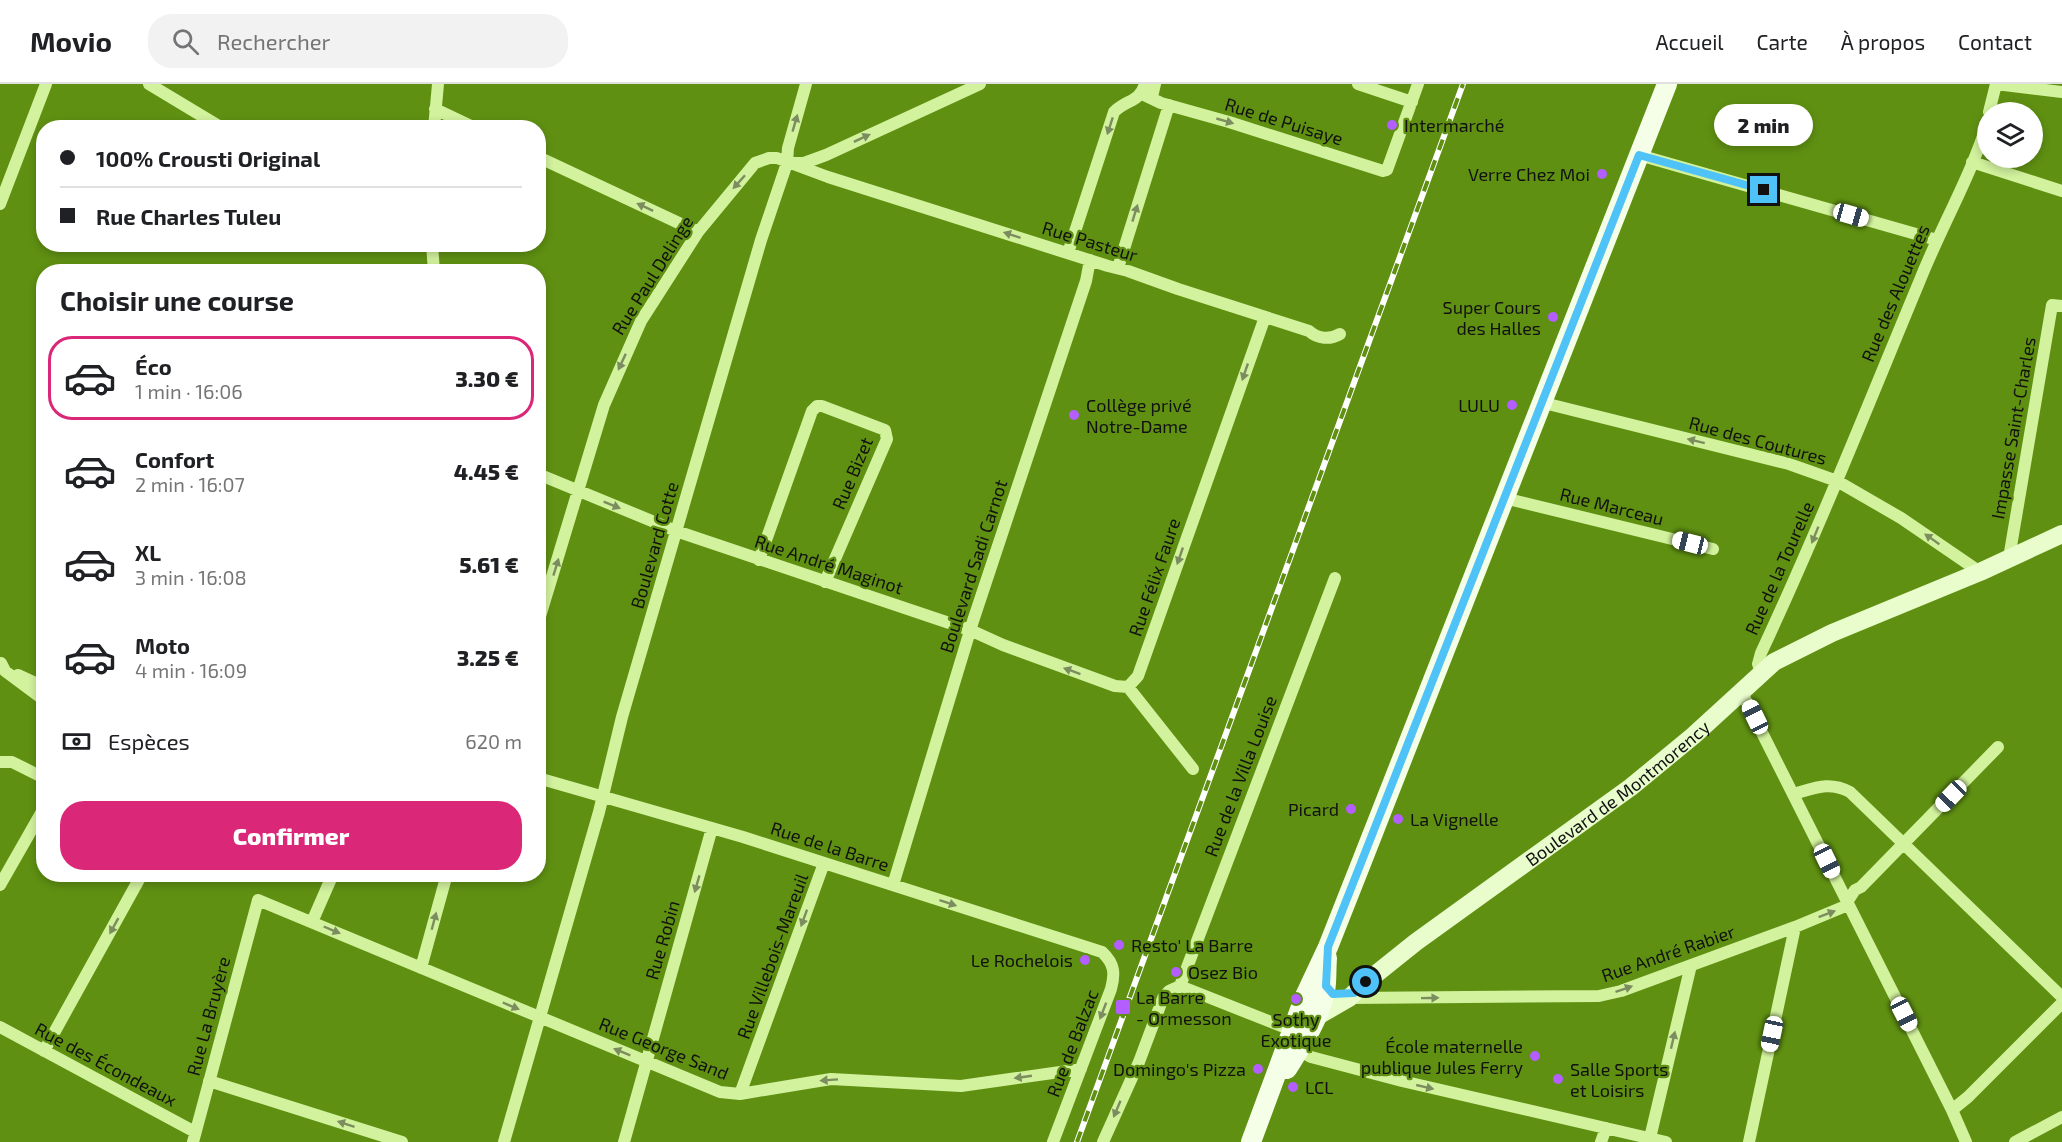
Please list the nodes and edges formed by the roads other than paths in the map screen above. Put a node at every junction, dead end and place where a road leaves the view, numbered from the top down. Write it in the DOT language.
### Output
graph roads {
  1 [pos="46,84"];
  2 [pos="149,84"];
  3 [pos="438,84"];
  4 [pos="806,84"];
  5 [pos="980,84"];
  6 [pos="1155,84"];
  7 [pos="1358,84"];
  8 [pos="1418,84"];
  9 [pos="1667,84"];
  10 [pos="1996,84"];
  11 [pos="1146,92"];
  12 [pos="2062,92"];
  13 [pos="1412,102"];
  14 [pos="1992,102"];
  15 [pos="1169,105"];
  16 [pos="435,108"];
  17 [pos="209,120"];
  18 [pos="434,120"];
  19 [pos="459,120"];
  20 [pos="1977,149"];
  21 [pos="826,154"];
  22 [pos="1639,155"];
  23 [pos="546,161"];
  24 [pos="1972,162"];
  25 [pos="787,163"];
  26 [pos="828,177"];
  27 [pos="2062,191"];
  28 [pos="0,204"];
  29 [pos="698,232"];
  30 [pos="1937,240"];
  31 [pos="1068,253"];
  32 [pos="1090,260"];
  33 [pos="1118,268"];
  34 [pos="2057,305"];
  35 [pos="1265,317"];
  36 [pos="1340,334"];
  37 [pos="1540,402"];
  38 [pos="546,477"];
  39 [pos="1837,481"];
  40 [pos="579,491"];
  41 [pos="1503,498"];
  42 [pos="676,531"];
  43 [pos="2062,534"];
  44 [pos="1713,549"];
  45 [pos="2009,558"];
  46 [pos="759,560"];
  47 [pos="1980,572"];
  48 [pos="1335,578"];
  49 [pos="825,582"];
  50 [pos="546,595"];
  51 [pos="970,630"];
  52 [pos="1,663"];
  53 [pos="1761,672"];
  54 [pos="36,683"];
  55 [pos="1128,687"];
  56 [pos="1742,691"];
  57 [pos="36,694"];
  58 [pos="1998,747"];
  59 [pos="0,762"];
  60 [pos="1193,769"];
  61 [pos="36,774"];
  62 [pos="546,780"];
  63 [pos="1793,794"];
  64 [pos="603,796"];
  65 [pos="36,822"];
  66 [pos="712,828"];
  67 [pos="1904,844"];
  68 [pos="824,863"];
  69 [pos="138,882"];
  70 [pos="330,882"];
  71 [pos="445,882"];
  72 [pos="0,885"];
  73 [pos="893,885"];
  74 [pos="258,900"];
  75 [pos="1847,903"];
  76 [pos="312,922"];
  77 [pos="1796,927"];
  78 [pos="1107,957"];
  79 [pos="1691,965"];
  80 [pos="421,968"];
  81 [pos="1180,987"];
  82 [pos="1332,994"];
  83 [pos="2062,997"];
  84 [pos="2062,1003"];
  85 [pos="540,1018"];
  86 [pos="0,1027"];
  87 [pos="1296,1040"];
  88 [pos="44,1051"];
  89 [pos="647,1062"];
  90 [pos="1081,1069"];
  91 [pos="209,1081"];
  92 [pos="740,1094"];
  93 [pos="1952,1110"];
  94 [pos="2062,1117"];
  95 [pos="1606,1128"];
  96 [pos="194,1137"];
  97 [pos="1650,1138"];
  98 [pos="402,1142"];
  99 [pos="504,1142"];
  100 [pos="624,1142"];
  101 [pos="1053,1142"];
  102 [pos="1103,1142"];
  103 [pos="1251,1142"];
  104 [pos="1600,1142"];
  105 [pos="1666,1142"];
  106 [pos="1749,1142"];
  107 [pos="1966,1142"];
  108 [pos="2015,1142"];
  1 -- 28 [label="street"];
  2 -- 17 [label="street"];
  3 -- 16 [label="street"];
  25 -- 4 [label="street, Boulevard Cotte, one-way"];
  21 -- 5 [label="street, one-way"];
  6 -- 11 [label="street"];
  7 -- 13 [label="street"];
  8 -- 13 [label="street"];
  9 -- 22 [label="main road"];
  10 -- 12 [label="street"];
  10 -- 14 [label="street"];
  11 -- 15 [label="street, Rue de Puisaye"];
  11 -- 31 [label="street, one-way"];
  15 -- 13 [label="street, Rue de Puisaye, one-way"];
  33 -- 15 [label="street, one-way"];
  16 -- 18 [label="street"];
  16 -- 19 [label="street"];
  20 -- 24 [label="street, Rue des Alouettes"];
  21 -- 25 [label="street"];
  21 -- 26 [label="street"];
  22 -- 30 [label="street"];
  22 -- 37 [label="main road"];
  29 -- 23 [label="street, one-way"];
  24 -- 27 [label="street"];
  24 -- 30 [label="street, Rue des Alouettes"];
  25 -- 26 [label="street, Rue Pasteur"];
  25 -- 29 [label="street, Rue Paul Delinge, one-way"];
  25 -- 42 [label="street, Boulevard Cotte"];
  31 -- 26 [label="street, Rue Pasteur, one-way"];
  29 -- 40 [label="street, Rue Paul Delinge, one-way"];
  30 -- 39 [label="street, Rue des Alouettes"];
  31 -- 32 [label="street, Rue Pasteur"];
  32 -- 33 [label="street, Rue Pasteur"];
  32 -- 51 [label="street, Boulevard Sadi Carnot"];
  33 -- 35 [label="street, Rue Pasteur"];
  34 -- 45 [label="street, Impasse Saint-Charles"];
  35 -- 36 [label="street, Rue Pasteur"];
  35 -- 55 [label="street, Rue Félix Faure, one-way"];
  39 -- 37 [label="street, Rue des Coutures, one-way"];
  37 -- 41 [label="main road"];
  38 -- 40 [label="street, Rue André Maginot"];
  47 -- 39 [label="street, Rue des Coutures, one-way"];
  39 -- 53 [label="street, Rue de la Tourelle, one-way"];
  40 -- 42 [label="street, Rue André Maginot, one-way"];
  50 -- 40 [label="street, Rue Paul Delinge, one-way"];
  41 -- 44 [label="street, Rue Marceau"];
  41 -- 82 [label="main road"];
  42 -- 46 [label="street, Rue André Maginot"];
  42 -- 64 [label="street, Boulevard Cotte"];
  43 -- 45 [label="street, Boulevard de Montmorency"];
  45 -- 47 [label="street, Boulevard de Montmorency"];
  46 -- 49 [label="street, Rue André Maginot"];
  46 -- 49 [label="street, Rue Bizet"];
  47 -- 53 [label="street, Boulevard de Montmorency"];
  48 -- 81 [label="street, Rue de la Villa Louise"];
  49 -- 51 [label="street, Rue André Maginot"];
  55 -- 51 [label="street, one-way"];
  51 -- 73 [label="street, Boulevard Sadi Carnot"];
  52 -- 54 [label="street"];
  52 -- 57 [label="street"];
  53 -- 56 [label="street, Boulevard de Montmorency"];
  55 -- 60 [label="street"];
  56 -- 63 [label="street"];
  56 -- 82 [label="street, Boulevard de Montmorency"];
  58 -- 67 [label="street"];
  59 -- 61 [label="street"];
  62 -- 64 [label="street, Rue de la Barre"];
  63 -- 67 [label="street"];
  63 -- 75 [label="street"];
  64 -- 66 [label="street, Rue de la Barre"];
  64 -- 85 [label="street, Boulevard Cotte"];
  65 -- 72 [label="street"];
  66 -- 68 [label="street, Rue de la Barre"];
  66 -- 89 [label="street, Rue Robin, one-way"];
  67 -- 75 [label="street"];
  67 -- 83 [label="street"];
  68 -- 73 [label="street, Rue de la Barre"];
  68 -- 92 [label="street, Rue Villebois-Mareuil, one-way"];
  69 -- 88 [label="street, one-way"];
  70 -- 76 [label="street"];
  80 -- 71 [label="street, one-way"];
  73 -- 78 [label="street, Rue de la Barre, one-way"];
  74 -- 76 [label="street, Rue George Sand"];
  74 -- 91 [label="street, Rue La Bruyère"];
  77 -- 75 [label="street, Rue André Rabier, one-way"];
  75 -- 93 [label="street"];
  76 -- 80 [label="street, Rue George Sand, one-way"];
  77 -- 79 [label="street, Rue André Rabier"];
  77 -- 106 [label="street"];
  78 -- 90 [label="street, Rue de Balzac, one-way"];
  82 -- 79 [label="street, Rue André Rabier, one-way"];
  97 -- 79 [label="street, one-way"];
  80 -- 85 [label="street, Rue George Sand, one-way"];
  81 -- 87 [label="street"];
  81 -- 102 [label="street, one-way"];
  82 -- 87 [label="main road"];
  82 -- 87 [label="main road"];
  84 -- 93 [label="street"];
  89 -- 85 [label="street, Rue George Sand, one-way"];
  85 -- 99 [label="street, Boulevard Cotte"];
  86 -- 88 [label="street, Rue des Écondeaux"];
  87 -- 95 [label="street, one-way"];
  87 -- 103 [label="main road"];
  88 -- 96 [label="street, Rue des Écondeaux"];
  89 -- 92 [label="street, Rue George Sand"];
  89 -- 100 [label="street, Rue Robin"];
  90 -- 92 [label="street, Rue George Sand, one-way"];
  90 -- 101 [label="street, Rue de Balzac"];
  91 -- 96 [label="street, Rue La Bruyère"];
  98 -- 91 [label="street, one-way"];
  93 -- 107 [label="street"];
  94 -- 108 [label="street"];
  95 -- 97 [label="street"];
  95 -- 104 [label="street"];
  97 -- 105 [label="street"];
}
